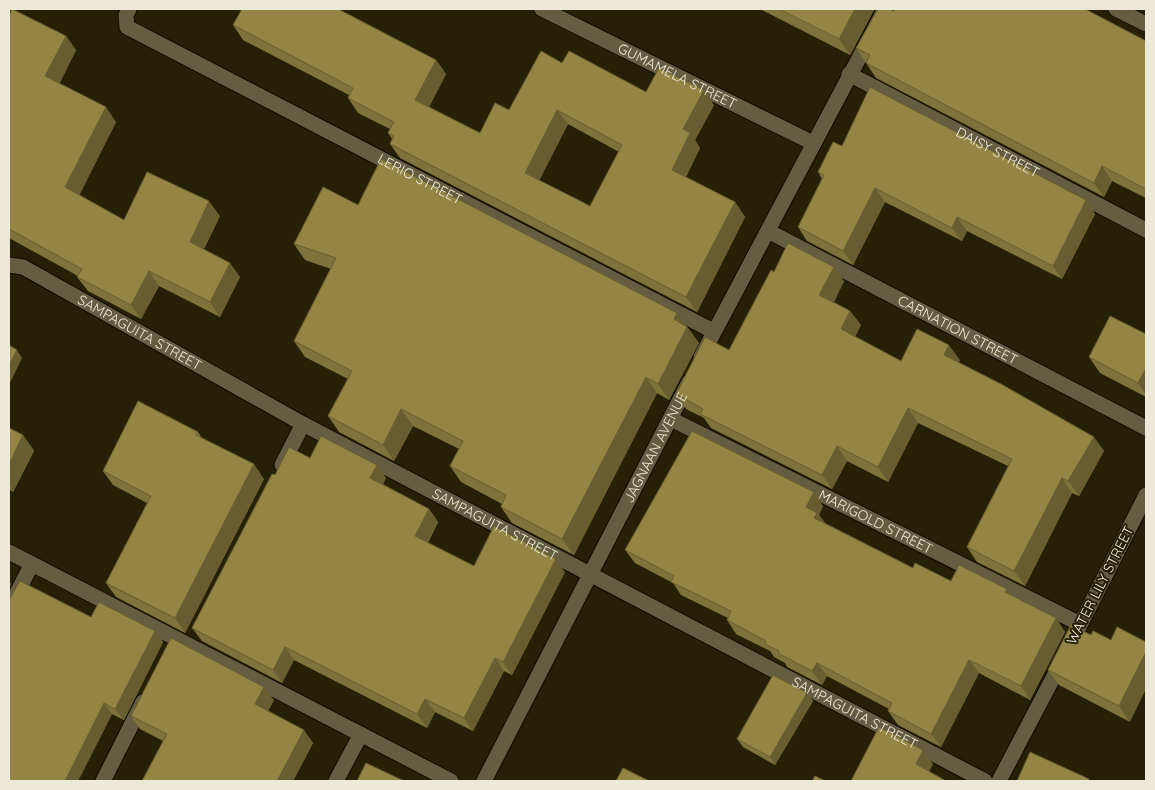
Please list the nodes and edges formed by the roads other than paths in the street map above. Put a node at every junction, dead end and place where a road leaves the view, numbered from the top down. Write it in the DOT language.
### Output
graph roads {
  1 [pos="129,9"];
  2 [pos="542,9"];
  3 [pos="885,9"];
  4 [pos="1116,9"];
  5 [pos="1146,24"];
  6 [pos="849,74"];
  7 [pos="813,143"];
  8 [pos="1146,230"];
  9 [pos="768,232"];
  10 [pos="9,265"];
  11 [pos="713,331"];
  12 [pos="671,419"];
  13 [pos="303,424"];
  14 [pos="1146,428"];
  15 [pos="276,477"];
  16 [pos="1146,495"];
  17 [pos="9,552"];
  18 [pos="32,564"];
  19 [pos="591,575"];
  20 [pos="9,608"];
  21 [pos="1080,624"];
  22 [pos="186,640"];
  23 [pos="167,655"];
  24 [pos="150,688"];
  25 [pos="360,734"];
  26 [pos="103,781"];
  27 [pos="336,781"];
  28 [pos="452,781"];
  29 [pos="484,781"];
  30 [pos="985,781"];
  31 [pos="1000,781"];
  1 -- 11 [label="street, LERIO STREET"];
  2 -- 7 [label="street, GUMAMELA STREET"];
  3 -- 6 [label="street, JAGNAAN AVENUE"];
  4 -- 5 [label="street"];
  6 -- 7 [label="street, JAGNAAN AVENUE"];
  6 -- 8 [label="street, DAISY STREET"];
  7 -- 9 [label="street, JAGNAAN AVENUE"];
  9 -- 11 [label="street, JAGNAAN AVENUE"];
  9 -- 14 [label="street, CARNATION STREET"];
  10 -- 13 [label="street, SAMPAGUITA STREET"];
  11 -- 12 [label="street, JAGNAAN AVENUE"];
  12 -- 19 [label="street, JAGNAAN AVENUE"];
  12 -- 21 [label="street, MARIGOLD STREET"];
  13 -- 15 [label="street"];
  13 -- 19 [label="street, SAMPAGUITA STREET"];
  16 -- 21 [label="street, WATER LILY STREET"];
  17 -- 18 [label="street"];
  18 -- 20 [label="street"];
  18 -- 22 [label="street"];
  19 -- 29 [label="street, JAGNAAN AVENUE"];
  19 -- 30 [label="street, SAMPAGUITA STREET"];
  21 -- 31 [label="street, WATER LILY STREET"];
  22 -- 23 [label="street"];
  22 -- 25 [label="street"];
  24 -- 26 [label="street"];
  25 -- 27 [label="street"];
  25 -- 28 [label="street"];
}
